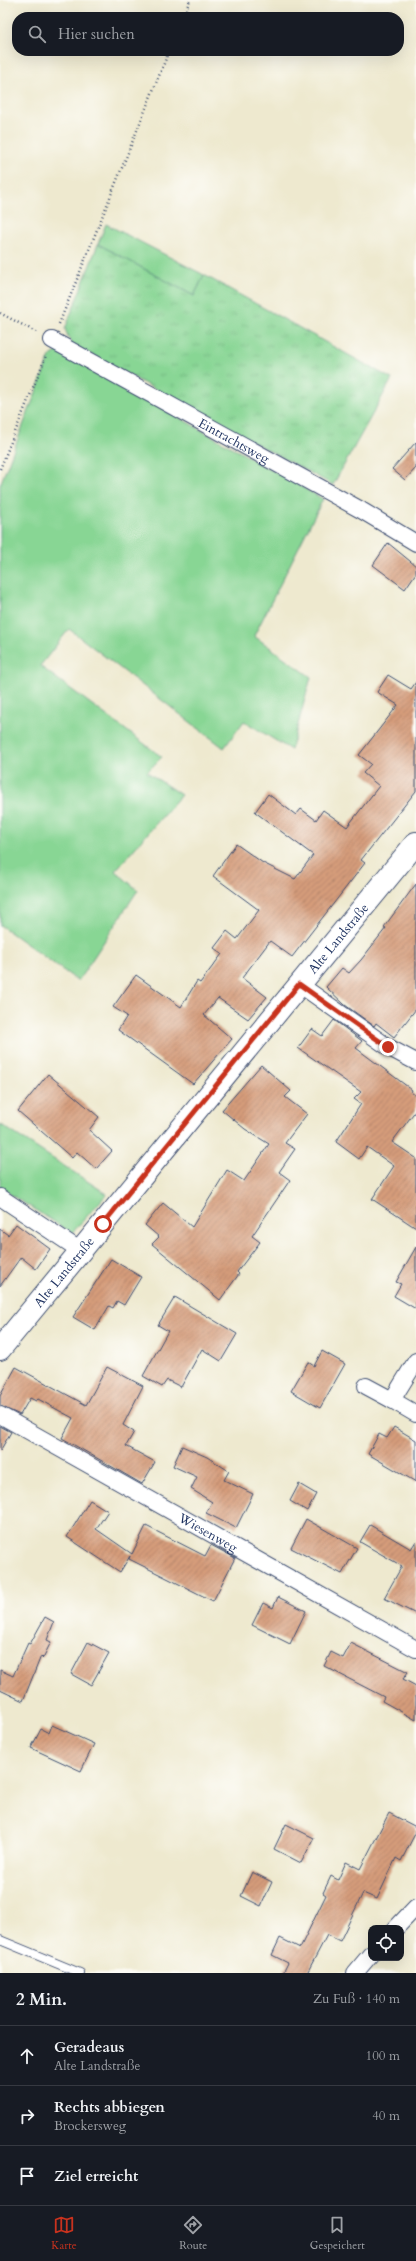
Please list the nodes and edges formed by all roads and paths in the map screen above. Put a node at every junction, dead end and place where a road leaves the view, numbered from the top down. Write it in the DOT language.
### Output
graph roads {
  1 [pos="190,0"];
  2 [pos="185,12"];
  3 [pos="167,56"];
  4 [pos="0,313"];
  5 [pos="52,340"];
  6 [pos="0,469"];
  7 [pos="416,542"];
  8 [pos="416,842"];
  9 [pos="299,984"];
  10 [pos="416,1062"];
  11 [pos="0,1197"];
  12 [pos="81,1251"];
  13 [pos="0,1349"];
  14 [pos="416,1361"];
  15 [pos="366,1386"];
  16 [pos="392,1400"];
  17 [pos="416,1414"];
  18 [pos="0,1415"];
  19 [pos="416,1649"];
  20 [pos="416,1907"];
  21 [pos="399,1925"];
  22 [pos="0,1940"];
  23 [pos="368,1957"];
  24 [pos="80,1973"];
  25 [pos="354,1973"];
  1 -- 2 [label="path"];
  3 -- 5 [label="path"];
  4 -- 5 [label="path"];
  5 -- 6 [label="path"];
  5 -- 7 [label="street, Eintrachtsweg"];
  8 -- 9 [label="main road, Alte Landstraße"];
  9 -- 10 [label="street"];
  9 -- 12 [label="main road, Alte Landstraße"];
  11 -- 12 [label="street"];
  12 -- 13 [label="main road, Alte Landstraße"];
  14 -- 16 [label="street"];
  15 -- 16 [label="street"];
  16 -- 17 [label="street"];
  18 -- 19 [label="street, Wiesenweg"];
  20 -- 21 [label="street"];
  22 -- 24 [label="lane"];
  23 -- 25 [label="street"];
}
